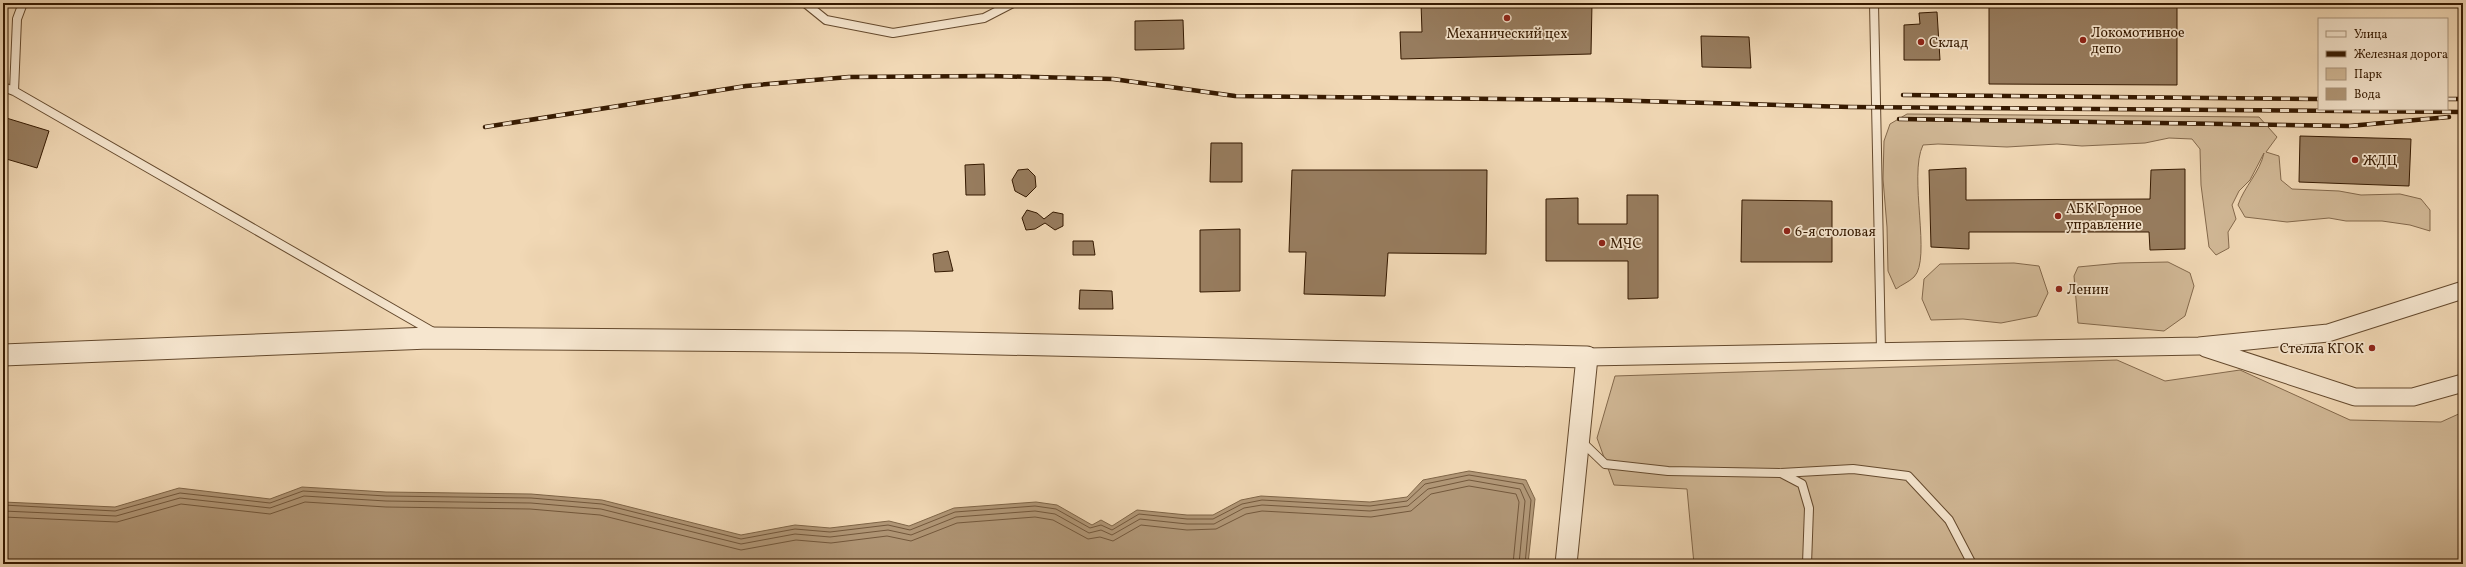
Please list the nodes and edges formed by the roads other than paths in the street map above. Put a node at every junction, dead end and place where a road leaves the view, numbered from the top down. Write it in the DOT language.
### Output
graph roads {
  1 [pos="23,3"];
  2 [pos="805,3"];
  3 [pos="1013,3"];
  4 [pos="1874,3"];
  5 [pos="3,87"];
  6 [pos="14,91"];
  7 [pos="2463,290"];
  8 [pos="445,338"];
  9 [pos="2199,346"];
  10 [pos="1881,351"];
  11 [pos="3,355"];
  12 [pos="1587,358"];
  13 [pos="2463,382"];
  14 [pos="1578,438"];
  15 [pos="1780,473"];
  16 [pos="1566,564"];
  17 [pos="1807,564"];
  18 [pos="1972,564"];
  1 -- 6 [label="lane"];
  2 -- 3 [label="lane"];
  4 -- 10 [label="lane"];
  5 -- 6 [label="lane"];
  6 -- 8 [label="lane"];
  7 -- 9 [label="street"];
  8 -- 11 [label="street"];
  8 -- 12 [label="street"];
  9 -- 10 [label="street"];
  9 -- 13 [label="street"];
  10 -- 12 [label="street"];
  12 -- 14 [label="street"];
  14 -- 15 [label="lane"];
  14 -- 16 [label="street"];
  15 -- 17 [label="lane"];
  15 -- 18 [label="lane"];
}
